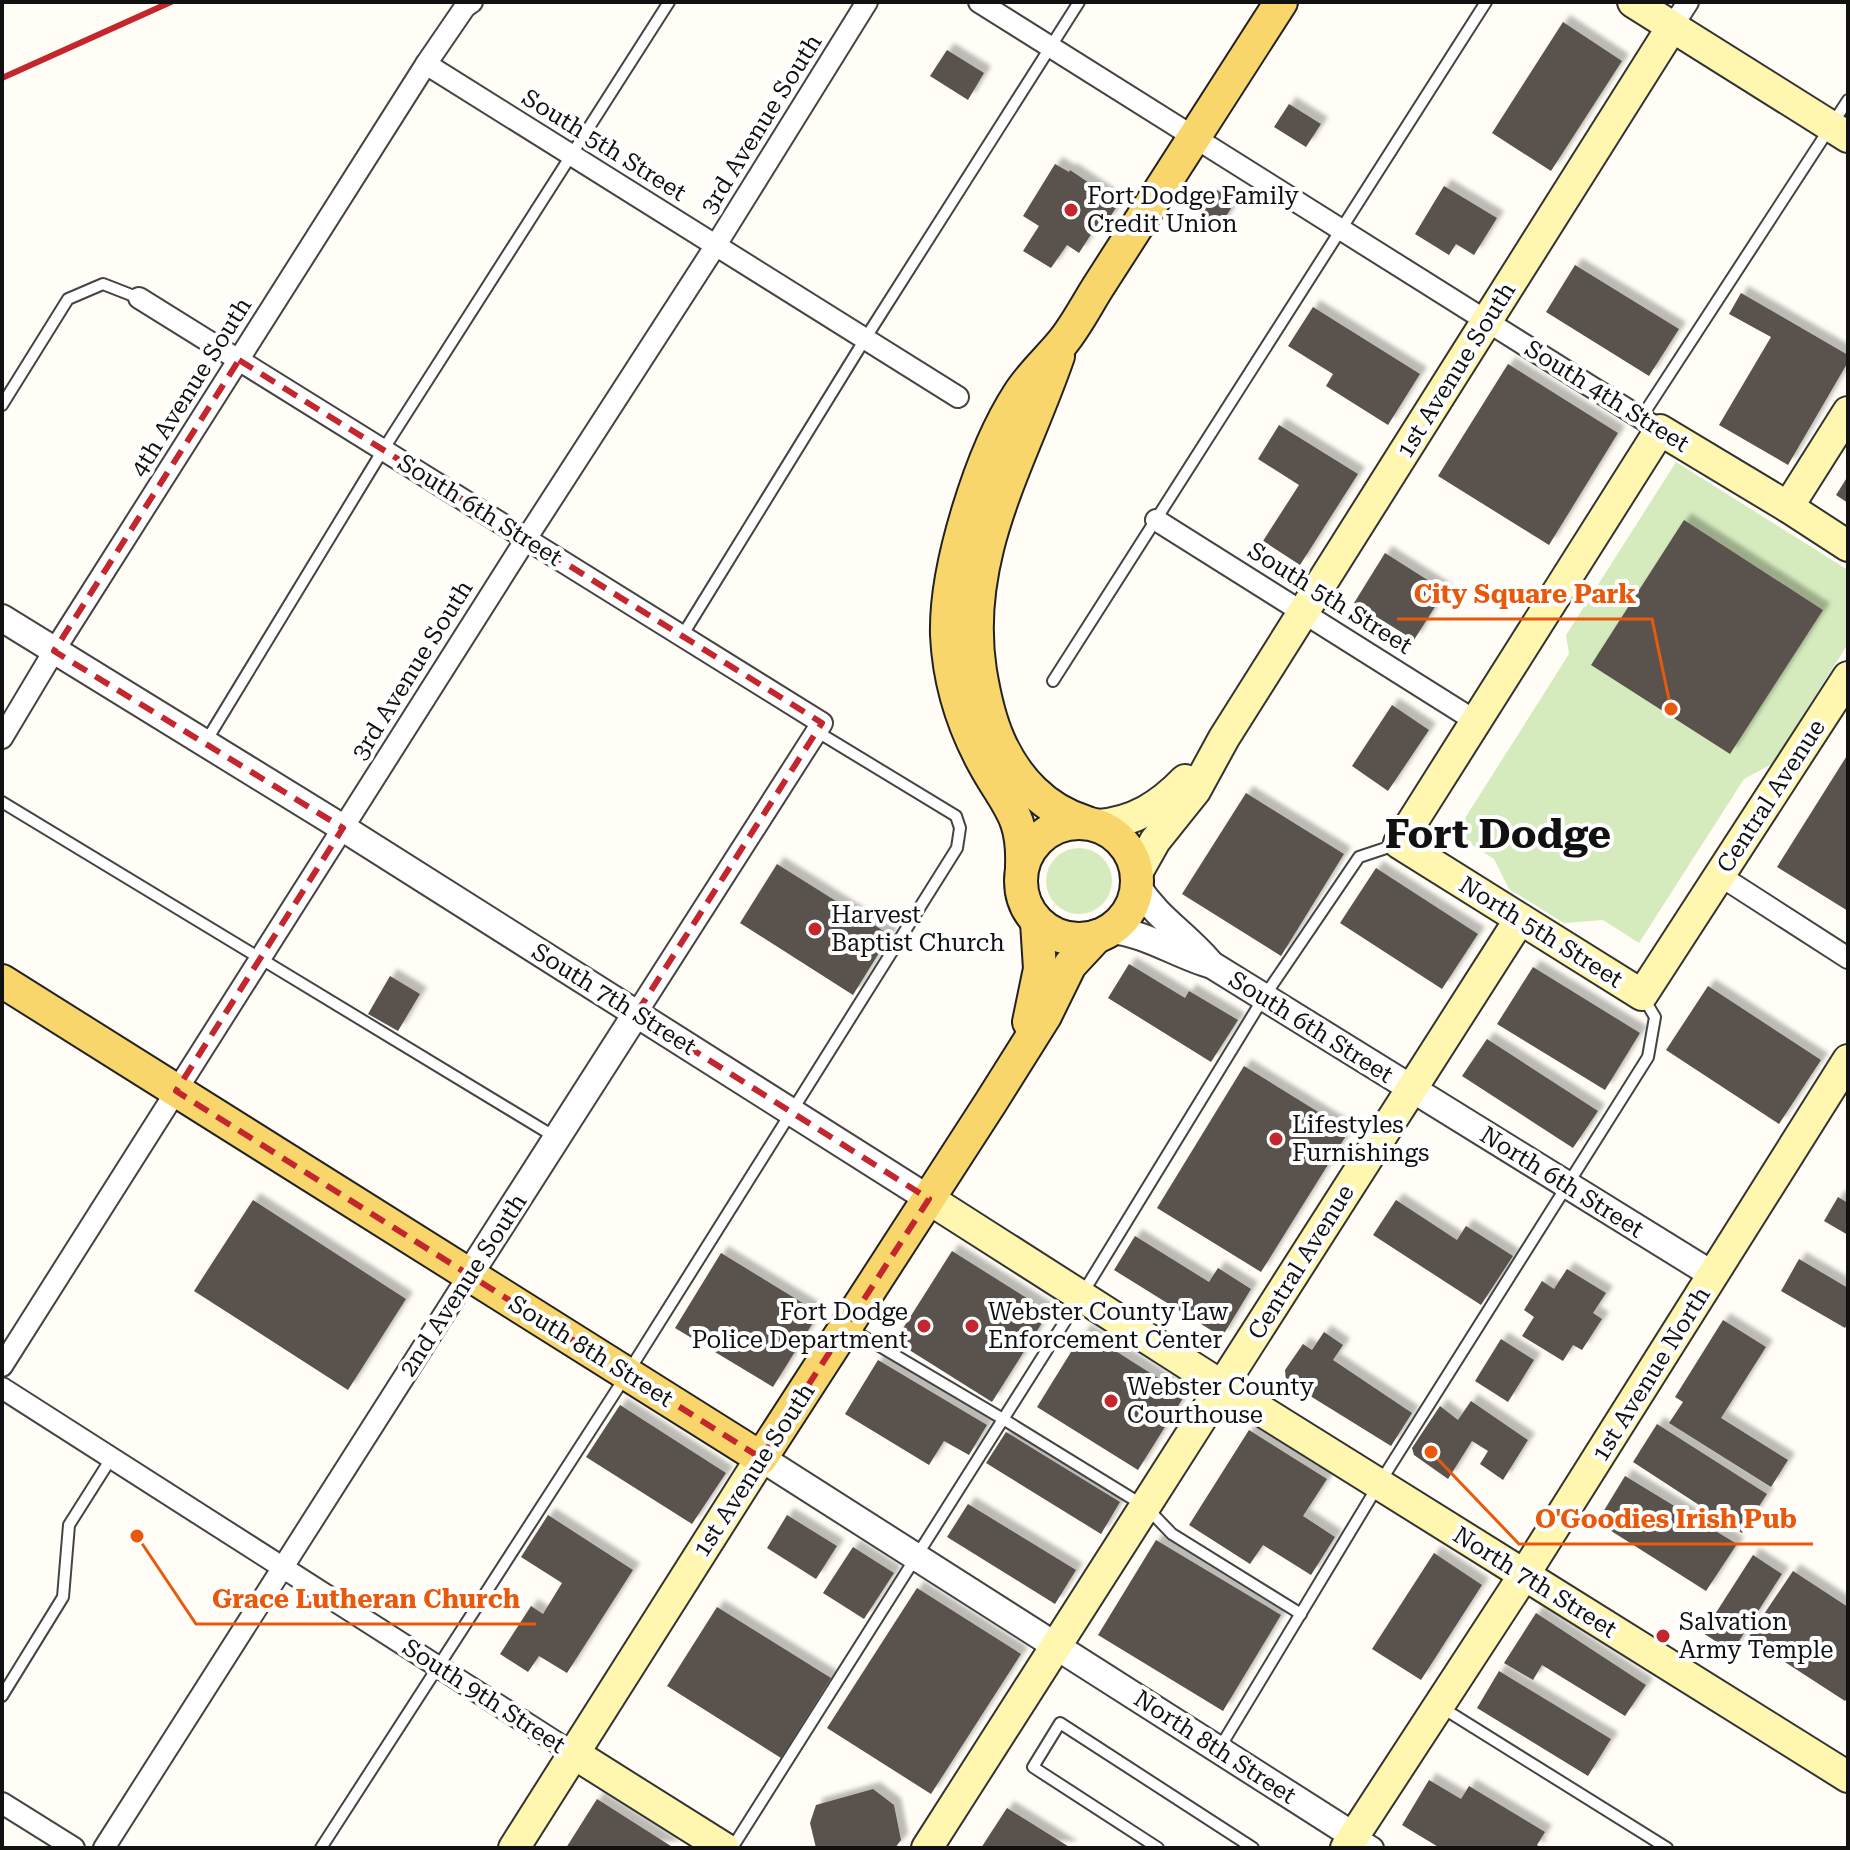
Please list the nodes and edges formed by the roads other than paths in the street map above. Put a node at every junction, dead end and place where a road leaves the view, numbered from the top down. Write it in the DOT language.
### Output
graph roads {
  1 [pos="472,2"];
  2 [pos="669,2"];
  3 [pos="867,2"];
  4 [pos="979,2"];
  5 [pos="1079,2"];
  6 [pos="1281,2"];
  7 [pos="1486,2"];
  8 [pos="1633,2"];
  9 [pos="1680,14"];
  10 [pos="1050,46"];
  11 [pos="426,64"];
  12 [pos="1848,100"];
  13 [pos="1840,132"];
  14 [pos="1194,137"];
  15 [pos="570,155"];
  16 [pos="1341,229"];
  17 [pos="716,245"];
  18 [pos="139,298"];
  19 [pos="1487,321"];
  20 [pos="865,339"];
  21 [pos="1063,341"];
  22 [pos="239,360"];
  23 [pos="958,397"];
  24 [pos="2,405"];
  25 [pos="1848,412"];
  26 [pos="1651,424"];
  27 [pos="383,450"];
  28 [pos="1788,507"];
  29 [pos="1156,520"];
  30 [pos="526,539"];
  31 [pos="1848,546"];
  32 [pos="1304,611"];
  33 [pos="2,618"];
  34 [pos="682,636"];
  35 [pos="54,651"];
  36 [pos="1848,677"];
  37 [pos="1053,681"];
  38 [pos="1477,722"];
  39 [pos="819,727"];
  40 [pos="2,738"];
  41 [pos="1224,738"];
  42 [pos="205,743"];
  43 [pos="2,802"];
  44 [pos="1091,824"];
  45 [pos="343,828"];
  46 [pos="1399,843"];
  47 [pos="1022,866"];
  48 [pos="1719,875"];
  49 [pos="1137,879"];
  50 [pos="1520,919"];
  51 [pos="1037,922"];
  52 [pos="1104,933"];
  53 [pos="1848,958"];
  54 [pos="260,959"];
  55 [pos="1212,965"];
  56 [pos="2,981"];
  57 [pos="1642,995"];
  58 [pos="1264,997"];
  59 [pos="636,1014"];
  60 [pos="1021,1052"];
  61 [pos="1848,1060"];
  62 [pos="1410,1089"];
  63 [pos="176,1091"];
  64 [pos="792,1112"];
  65 [pos="557,1138"];
  66 [pos="1567,1185"];
  67 [pos="929,1199"];
  68 [pos="469,1275"];
  69 [pos="1713,1275"];
  70 [pos="1081,1296"];
  71 [pos="847,1327"];
  72 [pos="2,1366"];
  73 [pos="627,1374"];
  74 [pos="1222,1386"];
  75 [pos="2,1388"];
  76 [pos="1003,1419"];
  77 [pos="112,1457"];
  78 [pos="761,1458"];
  79 [pos="1379,1484"];
  80 [pos="1146,1507"];
  81 [pos="915,1556"];
  82 [pos="283,1566"];
  83 [pos="1524,1575"];
  84 [pos="1301,1614"];
  85 [pos="1057,1646"];
  86 [pos="437,1665"];
  87 [pos="2,1696"];
  88 [pos="1439,1706"];
  89 [pos="1219,1750"];
  90 [pos="573,1753"];
  91 [pos="1848,1777"];
  92 [pos="2,1803"];
  93 [pos="1358,1844"];
  94 [pos="74,1848"];
  95 [pos="104,1848"];
  96 [pos="321,1848"];
  97 [pos="514,1848"];
  98 [pos="724,1848"];
  99 [pos="732,1848"];
  100 [pos="927,1848"];
  101 [pos="1158,1848"];
  102 [pos="1253,1848"];
  103 [pos="1667,1848"];
  1 -- 11 [label="street, 4th Avenue South"];
  2 -- 15 [label="lane"];
  3 -- 17 [label="street, 3rd Avenue South"];
  4 -- 10 [label="street, South 4th Street"];
  5 -- 10 [label="lane"];
  6 -- 14 [label="main road"];
  7 -- 16 [label="lane"];
  8 -- 9 [label="main road"];
  9 -- 13 [label="main road"];
  9 -- 19 [label="main road, 1st Avenue South"];
  10 -- 14 [label="street, South 4th Street"];
  10 -- 20 [label="lane"];
  11 -- 15 [label="street, South 5th Street"];
  11 -- 22 [label="street, 4th Avenue South"];
  12 -- 13 [label="lane"];
  13 -- 26 [label="lane"];
  14 -- 16 [label="street, South 4th Street"];
  14 -- 21 [label="main road"];
  15 -- 17 [label="street, South 5th Street"];
  15 -- 27 [label="lane"];
  16 -- 19 [label="street, South 4th Street"];
  16 -- 29 [label="lane"];
  17 -- 20 [label="street, South 5th Street"];
  17 -- 30 [label="street, 3rd Avenue South"];
  18 -- 22 [label="street, South 6th Street"];
  18 -- 24 [label="lane"];
  19 -- 26 [label="street, South 4th Street"];
  19 -- 32 [label="main road, 1st Avenue South"];
  20 -- 23 [label="street, South 5th Street"];
  20 -- 34 [label="lane"];
  21 -- 44 [label="main road"];
  21 -- 47 [label="main road"];
  22 -- 27 [label="street, South 6th Street"];
  22 -- 35 [label="street, 4th Avenue South"];
  25 -- 28 [label="main road"];
  26 -- 28 [label="main road, South 4th Street"];
  26 -- 38 [label="main road"];
  27 -- 30 [label="street, South 6th Street"];
  27 -- 42 [label="lane"];
  28 -- 31 [label="main road, South 4th Street"];
  29 -- 32 [label="street, South 5th Street"];
  29 -- 37 [label="lane"];
  30 -- 34 [label="street, South 6th Street"];
  30 -- 45 [label="street, 3rd Avenue South"];
  32 -- 38 [label="street, South 5th Street"];
  32 -- 41 [label="main road, 1st Avenue South"];
  33 -- 35 [label="street, South 7th Street"];
  34 -- 39 [label="street, South 6th Street"];
  35 -- 40 [label="street, 4th Avenue South"];
  35 -- 42 [label="street, South 7th Street"];
  36 -- 48 [label="main road, Central Avenue"];
  38 -- 46 [label="main road"];
  39 -- 59 [label="street, 2nd Avenue South"];
  39 -- 64 [label="lane"];
  41 -- 44 [label="main road, 1st Avenue South"];
  41 -- 49 [label="main road, 1st Avenue South"];
  42 -- 45 [label="street, South 7th Street"];
  43 -- 54 [label="lane"];
  44 -- 47 [label="main road, 1st Avenue South"];
  44 -- 49 [label="main road"];
  45 -- 54 [label="street, 3rd Avenue South"];
  45 -- 59 [label="street, South 7th Street"];
  46 -- 50 [label="main road, North 5th Street"];
  46 -- 58 [label="lane"];
  47 -- 51 [label="main road, 1st Avenue South"];
  48 -- 53 [label="street"];
  48 -- 57 [label="main road, Central Avenue"];
  49 -- 52 [label="main road, 1st Avenue South"];
  49 -- 55 [label="street, South 6th Street"];
  50 -- 57 [label="main road, North 5th Street"];
  50 -- 62 [label="main road, Central Avenue"];
  51 -- 52 [label="main road"];
  51 -- 60 [label="main road, 1st Avenue South"];
  52 -- 55 [label="street, South 6th Street"];
  52 -- 60 [label="main road, 1st Avenue South"];
  54 -- 63 [label="street, 3rd Avenue South"];
  54 -- 65 [label="lane"];
  55 -- 58 [label="street, South 6th Street"];
  56 -- 63 [label="main road, South 8th Street"];
  57 -- 66 [label="lane"];
  58 -- 62 [label="street, South 6th Street"];
  58 -- 70 [label="lane"];
  59 -- 64 [label="street, South 7th Street"];
  59 -- 65 [label="street, 2nd Avenue South"];
  60 -- 67 [label="main road, 1st Avenue South"];
  61 -- 69 [label="main road, 1st Avenue North"];
  62 -- 66 [label="street, North 6th Street"];
  62 -- 74 [label="main road, Central Avenue"];
  63 -- 68 [label="main road, South 8th Street"];
  63 -- 72 [label="street, 3rd Avenue South"];
  64 -- 67 [label="street, South 7th Street"];
  64 -- 73 [label="lane"];
  65 -- 68 [label="street, 2nd Avenue South"];
  66 -- 69 [label="street, North 6th Street"];
  66 -- 79 [label="lane"];
  67 -- 70 [label="main road, South 7th Street"];
  67 -- 71 [label="main road, 1st Avenue South"];
  68 -- 73 [label="main road, South 8th Street"];
  68 -- 82 [label="street, 2nd Avenue South"];
  69 -- 83 [label="main road, 1st Avenue North"];
  70 -- 74 [label="main road, South 7th Street"];
  70 -- 76 [label="lane"];
  71 -- 76 [label="lane"];
  71 -- 78 [label="main road, 1st Avenue South"];
  73 -- 78 [label="main road, South 8th Street"];
  73 -- 86 [label="lane"];
  74 -- 79 [label="main road, North 7th Street"];
  74 -- 80 [label="main road, Central Avenue"];
  75 -- 77 [label="street, South 9th Street"];
  76 -- 80 [label="lane"];
  76 -- 81 [label="lane"];
  77 -- 82 [label="street, South 9th Street"];
  77 -- 87 [label="lane"];
  78 -- 81 [label="street, South 8th Street"];
  78 -- 90 [label="main road, 1st Avenue South"];
  79 -- 83 [label="main road, North 7th Street"];
  79 -- 84 [label="lane"];
  80 -- 84 [label="lane"];
  80 -- 85 [label="main road, Central Avenue"];
  81 -- 85 [label="street, South 8th Street"];
  81 -- 99 [label="lane"];
  82 -- 86 [label="street, South 9th Street"];
  82 -- 95 [label="street, 2nd Avenue South"];
  83 -- 88 [label="main road, 1st Avenue North"];
  83 -- 91 [label="main road, North 7th Street"];
  84 -- 89 [label="lane"];
  85 -- 89 [label="street, North 8th Street"];
  85 -- 100 [label="main road, Central Avenue"];
  86 -- 90 [label="street, South 9th Street"];
  86 -- 96 [label="lane"];
  88 -- 93 [label="main road, 1st Avenue North"];
  88 -- 103 [label="lane"];
  89 -- 93 [label="street, North 8th Street"];
  90 -- 97 [label="main road, 1st Avenue South"];
  90 -- 98 [label="main road, South 9th Street"];
  92 -- 94 [label="street"];
  101 -- 102 [label="lane"];
}
